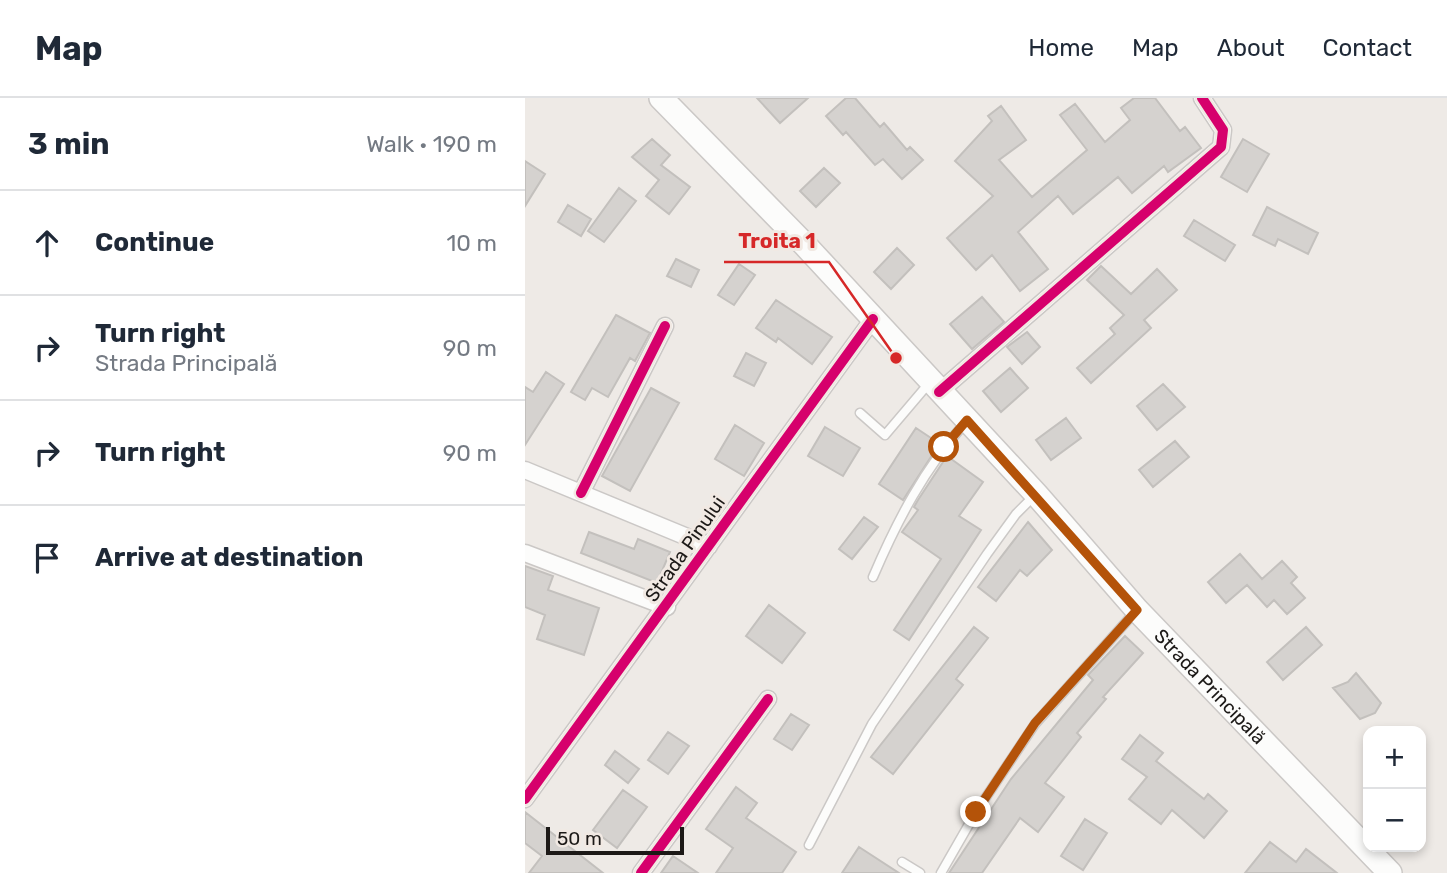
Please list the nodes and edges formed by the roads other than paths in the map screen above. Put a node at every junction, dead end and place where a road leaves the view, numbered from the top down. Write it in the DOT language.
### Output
graph roads {
  1 [pos="661,98"];
  2 [pos="1202,98"];
  3 [pos="873,319"];
  4 [pos="665,326"];
  5 [pos="935,387"];
  6 [pos="860,413"];
  7 [pos="967,420"];
  8 [pos="525,470"];
  9 [pos="581,493"];
  10 [pos="1036,494"];
  11 [pos="709,546"];
  12 [pos="525,553"];
  13 [pos="873,577"];
  14 [pos="667,607"];
  15 [pos="1137,610"];
  16 [pos="768,699"];
  17 [pos="525,799"];
  18 [pos="809,845"];
  19 [pos="902,862"];
  20 [pos="641,873"];
  21 [pos="920,873"];
  22 [pos="941,873"];
  23 [pos="1390,873"];
  1 -- 3 [label="main road, Strada Principală"];
  2 -- 5 [label="street"];
  3 -- 5 [label="main road, Strada Principală"];
  3 -- 11 [label="street, Strada Pinului"];
  4 -- 9 [label="street"];
  5 -- 6 [label="lane"];
  5 -- 7 [label="main road, Strada Principală"];
  7 -- 10 [label="main road, Strada Principală"];
  7 -- 13 [label="lane"];
  8 -- 9 [label="street"];
  9 -- 11 [label="street"];
  10 -- 15 [label="main road, Strada Principală"];
  10 -- 18 [label="lane"];
  11 -- 14 [label="street, Strada Pinului"];
  12 -- 14 [label="street"];
  14 -- 17 [label="street, Strada Pinului"];
  15 -- 22 [label="lane"];
  15 -- 23 [label="main road, Strada Principală"];
  16 -- 20 [label="street"];
  19 -- 21 [label="lane"];
}
